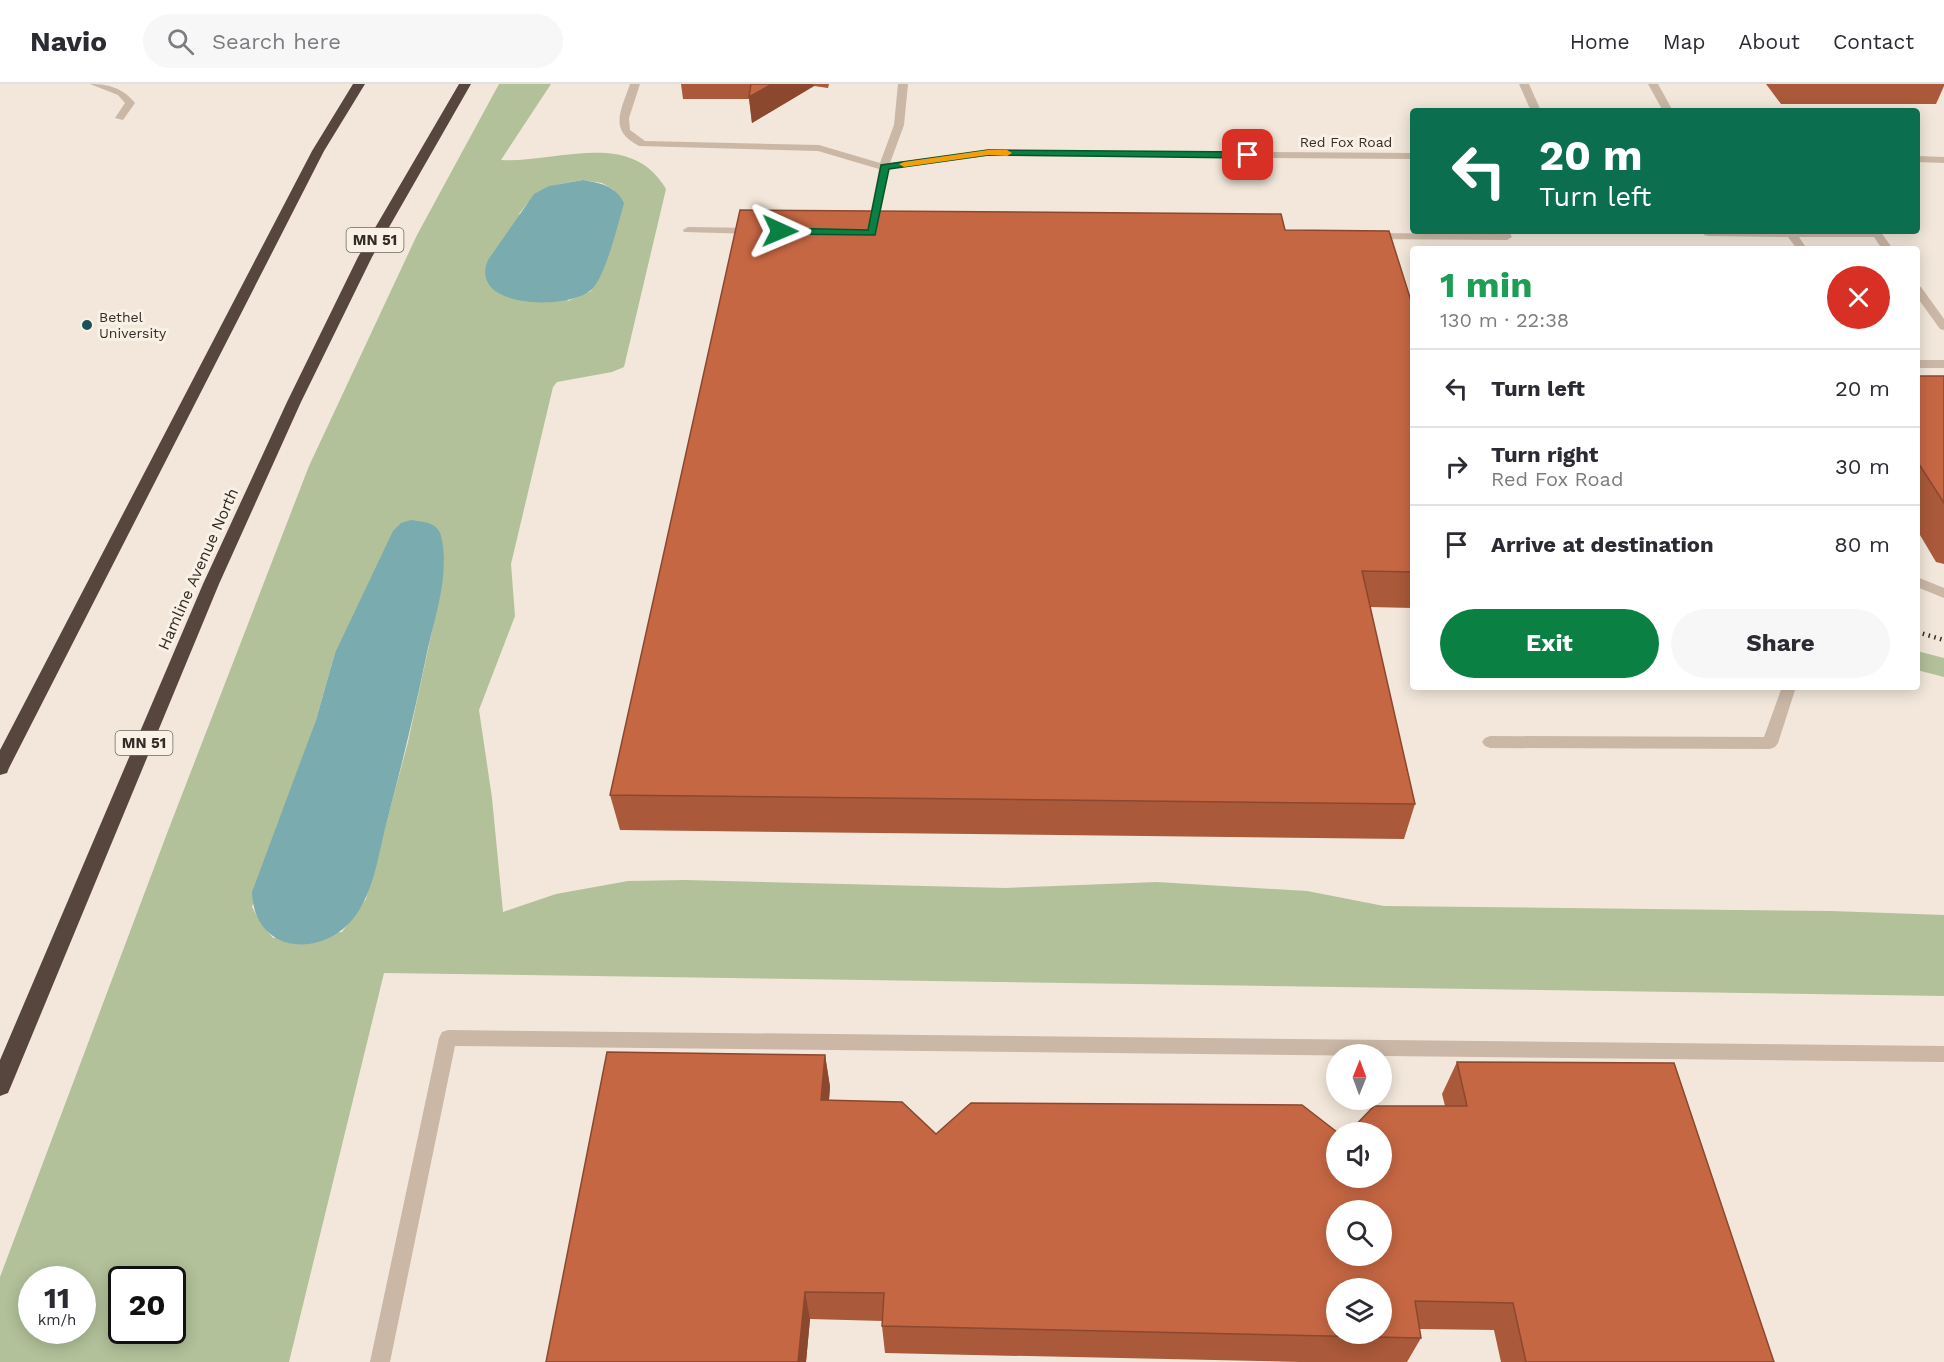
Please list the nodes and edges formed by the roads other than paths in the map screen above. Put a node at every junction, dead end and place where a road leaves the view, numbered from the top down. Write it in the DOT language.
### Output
graph roads {
  1 [pos="94,84"];
  2 [pos="359,84"];
  3 [pos="465,84"];
  4 [pos="636,84"];
  5 [pos="903,84"];
  6 [pos="1524,84"];
  7 [pos="1653,84"];
  8 [pos="1535,108"];
  9 [pos="1666,108"];
  10 [pos="120,118"];
  11 [pos="1410,156"];
  12 [pos="1920,159"];
  13 [pos="1944,159"];
  14 [pos="884,167"];
  15 [pos="688,230"];
  16 [pos="769,231"];
  17 [pos="872,233"];
  18 [pos="1505,234"];
  19 [pos="1792,234"];
  20 [pos="1709,235"];
  21 [pos="1355,236"];
  22 [pos="1438,236"];
  23 [pos="1441,246"];
  24 [pos="1800,246"];
  25 [pos="1920,293"];
  26 [pos="1944,327"];
  27 [pos="1920,364"];
  28 [pos="1944,364"];
  29 [pos="1920,583"];
  30 [pos="1944,593"];
  31 [pos="1788,690"];
  32 [pos="1490,742"];
  33 [pos="0,768"];
  34 [pos="1944,1054"];
  35 [pos="0,1086"];
  36 [pos="380,1362"];
  1 -- 10 [label="street"];
  2 -- 33 [label="highway"];
  3 -- 35 [label="highway, Hamline Avenue North / MN 51"];
  4 -- 14 [label="street"];
  5 -- 14 [label="street"];
  6 -- 8 [label="street"];
  7 -- 9 [label="street"];
  11 -- 14 [label="street, Red Fox Road"];
  12 -- 13 [label="street"];
  14 -- 17 [label="street"];
  15 -- 16 [label="street"];
  18 -- 22 [label="street"];
  19 -- 20 [label="street"];
  19 -- 24 [label="street"];
  21 -- 22 [label="street"];
  22 -- 23 [label="street"];
  25 -- 26 [label="street"];
  27 -- 28 [label="street"];
  29 -- 30 [label="street"];
  31 -- 32 [label="street"];
  34 -- 36 [label="street"];
}
